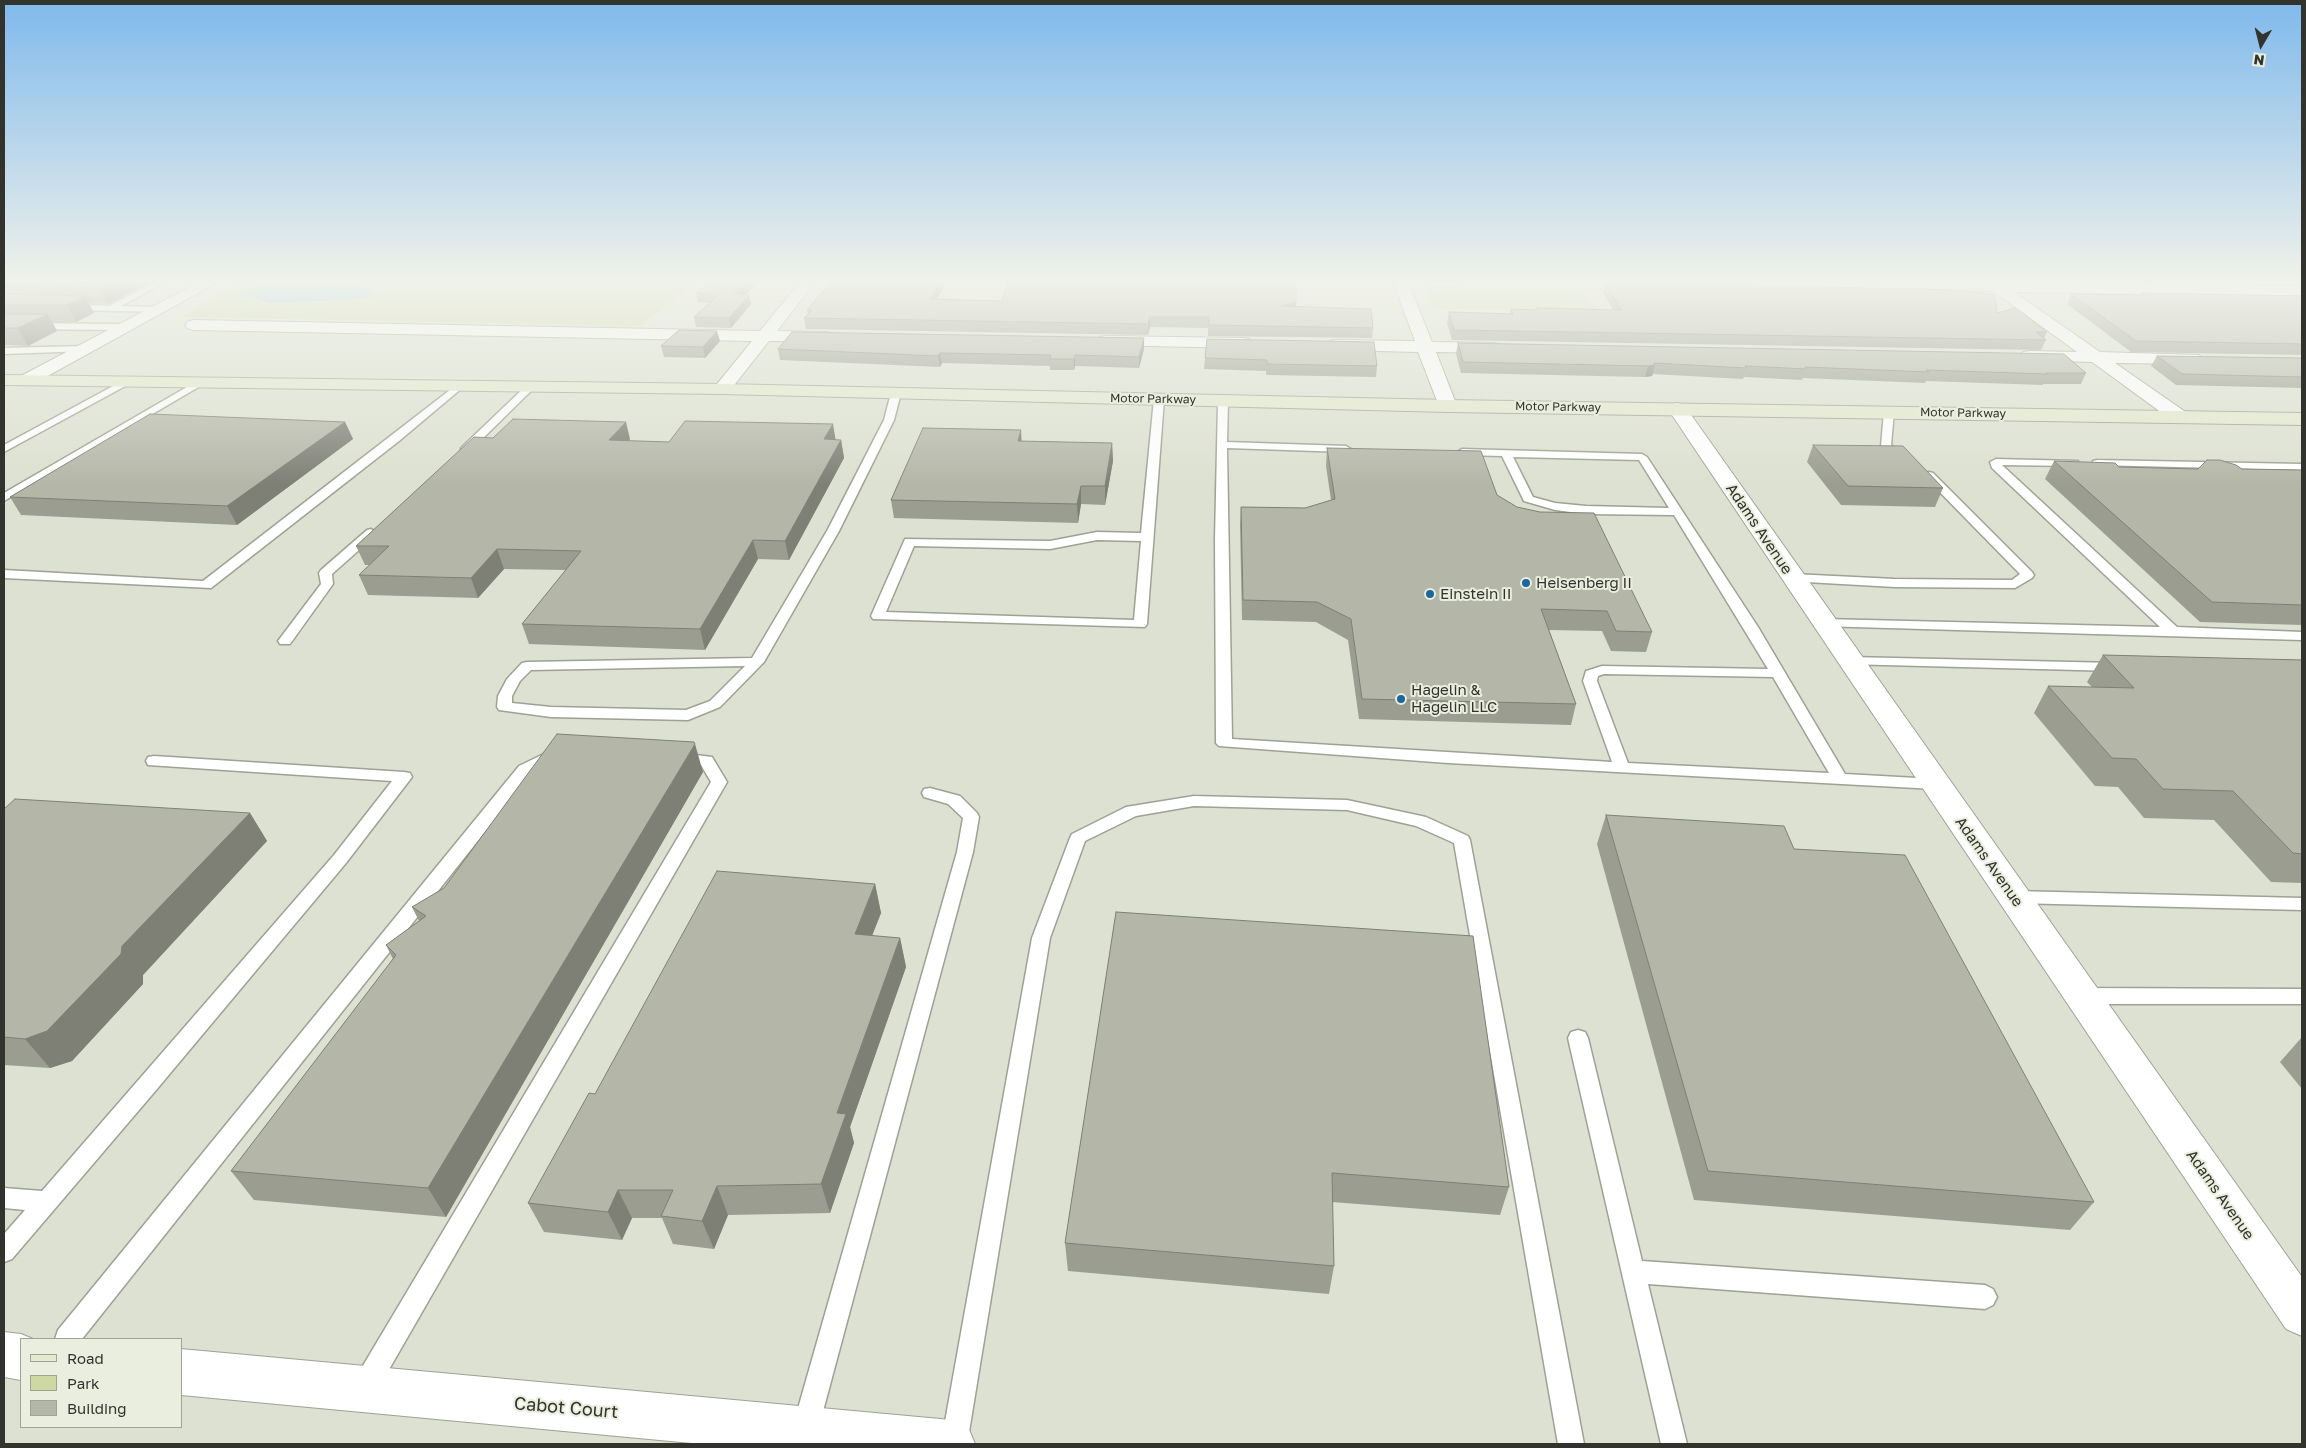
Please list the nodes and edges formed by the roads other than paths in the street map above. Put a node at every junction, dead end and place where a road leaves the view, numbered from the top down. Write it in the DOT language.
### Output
graph roads {
  1 [pos="70,350"];
  2 [pos="84,350"];
  3 [pos="755,350"];
  4 [pos="1426,350"];
  5 [pos="2086,350"];
  6 [pos="5,352"];
  7 [pos="2017,356"];
  8 [pos="2097,357"];
  9 [pos="2205,360"];
  10 [pos="4,380"];
  11 [pos="27,380"];
  12 [pos="126,382"];
  13 [pos="199,383"];
  14 [pos="459,386"];
  15 [pos="530,387"];
  16 [pos="722,389"];
  17 [pos="896,393"];
  18 [pos="1159,399"];
  19 [pos="1223,400"];
  20 [pos="1448,406"];
  21 [pos="1677,409"];
  22 [pos="1889,412"];
  23 [pos="2180,417"];
  24 [pos="2299,421"];
  25 [pos="1222,446"];
  26 [pos="4,449"];
  27 [pos="1357,449"];
  28 [pos="1446,452"];
  29 [pos="1506,453"];
  30 [pos="455,459"];
  31 [pos="2302,467"];
  32 [pos="4,498"];
  33 [pos="1677,512"];
  34 [pos="377,528"];
  35 [pos="1147,537"];
  36 [pos="4,574"];
  37 [pos="1793,578"];
  38 [pos="1824,623"];
  39 [pos="2173,631"];
  40 [pos="2302,636"];
  41 [pos="285,640"];
  42 [pos="1850,661"];
  43 [pos="757,662"];
  44 [pos="2135,668"];
  45 [pos="1778,673"];
  46 [pos="567,747"];
  47 [pos="660,756"];
  48 [pos="154,762"];
  49 [pos="1622,767"];
  50 [pos="1840,779"];
  51 [pos="1935,784"];
  52 [pos="930,793"];
  53 [pos="2014,897"];
  54 [pos="2302,904"];
  55 [pos="2082,996"];
  56 [pos="2302,997"];
  57 [pos="1578,1038"];
  58 [pos="4,1198"];
  59 [pos="46,1202"];
  60 [pos="4,1251"];
  61 [pos="1634,1272"];
  62 [pos="1985,1298"];
  63 [pos="2299,1306"];
  64 [pos="68,1338"];
  65 [pos="4,1355"];
  66 [pos="20,1357"];
  67 [pos="182,1372"];
  68 [pos="363,1389"];
  69 [pos="805,1430"];
  70 [pos="952,1444"];
  71 [pos="1571,1444"];
  72 [pos="1674,1444"];
  1 -- 6 [label="lane"];
  2 -- 11 [label="street"];
  3 -- 16 [label="street"];
  4 -- 20 [label="street"];
  5 -- 8 [label="street"];
  7 -- 8 [label="street"];
  8 -- 9 [label="street"];
  8 -- 23 [label="street"];
  10 -- 11 [label="main road, Motor Parkway"];
  11 -- 12 [label="main road, Motor Parkway"];
  12 -- 13 [label="main road, Motor Parkway"];
  12 -- 26 [label="lane"];
  13 -- 14 [label="main road, Motor Parkway"];
  13 -- 32 [label="lane"];
  14 -- 15 [label="main road, Motor Parkway"];
  14 -- 36 [label="lane"];
  15 -- 16 [label="main road, Motor Parkway"];
  15 -- 30 [label="lane"];
  16 -- 17 [label="main road, Motor Parkway"];
  17 -- 18 [label="main road, Motor Parkway"];
  17 -- 43 [label="lane"];
  18 -- 19 [label="main road, Motor Parkway"];
  18 -- 35 [label="lane"];
  19 -- 20 [label="main road, Motor Parkway"];
  19 -- 25 [label="lane"];
  20 -- 21 [label="main road, Motor Parkway"];
  21 -- 22 [label="main road, Motor Parkway"];
  21 -- 37 [label="street, Adams Avenue"];
  22 -- 23 [label="main road, Motor Parkway"];
  22 -- 37 [label="lane"];
  23 -- 24 [label="main road, Motor Parkway"];
  25 -- 27 [label="lane"];
  25 -- 49 [label="lane"];
  28 -- 29 [label="lane"];
  29 -- 33 [label="lane"];
  29 -- 33 [label="lane"];
  31 -- 39 [label="lane"];
  33 -- 45 [label="lane"];
  34 -- 41 [label="lane"];
  35 -- 35 [label="lane"];
  37 -- 38 [label="street, Adams Avenue"];
  38 -- 39 [label="lane"];
  38 -- 42 [label="street, Adams Avenue"];
  39 -- 40 [label="lane"];
  42 -- 44 [label="lane"];
  42 -- 51 [label="street, Adams Avenue"];
  43 -- 43 [label="lane"];
  45 -- 49 [label="lane"];
  45 -- 50 [label="lane"];
  46 -- 64 [label="lane"];
  47 -- 68 [label="lane"];
  48 -- 59 [label="lane"];
  49 -- 50 [label="lane"];
  50 -- 51 [label="lane"];
  51 -- 53 [label="street, Adams Avenue"];
  52 -- 69 [label="lane"];
  53 -- 54 [label="lane"];
  53 -- 55 [label="street, Adams Avenue"];
  55 -- 56 [label="lane"];
  55 -- 63 [label="street, Adams Avenue"];
  57 -- 61 [label="lane"];
  58 -- 59 [label="lane"];
  59 -- 60 [label="lane"];
  61 -- 62 [label="lane"];
  61 -- 72 [label="lane"];
  65 -- 66 [label="street"];
  67 -- 68 [label="street, Cabot Court"];
  68 -- 69 [label="street, Cabot Court"];
  69 -- 70 [label="street, Cabot Court"];
  70 -- 71 [label="lane"];
}
